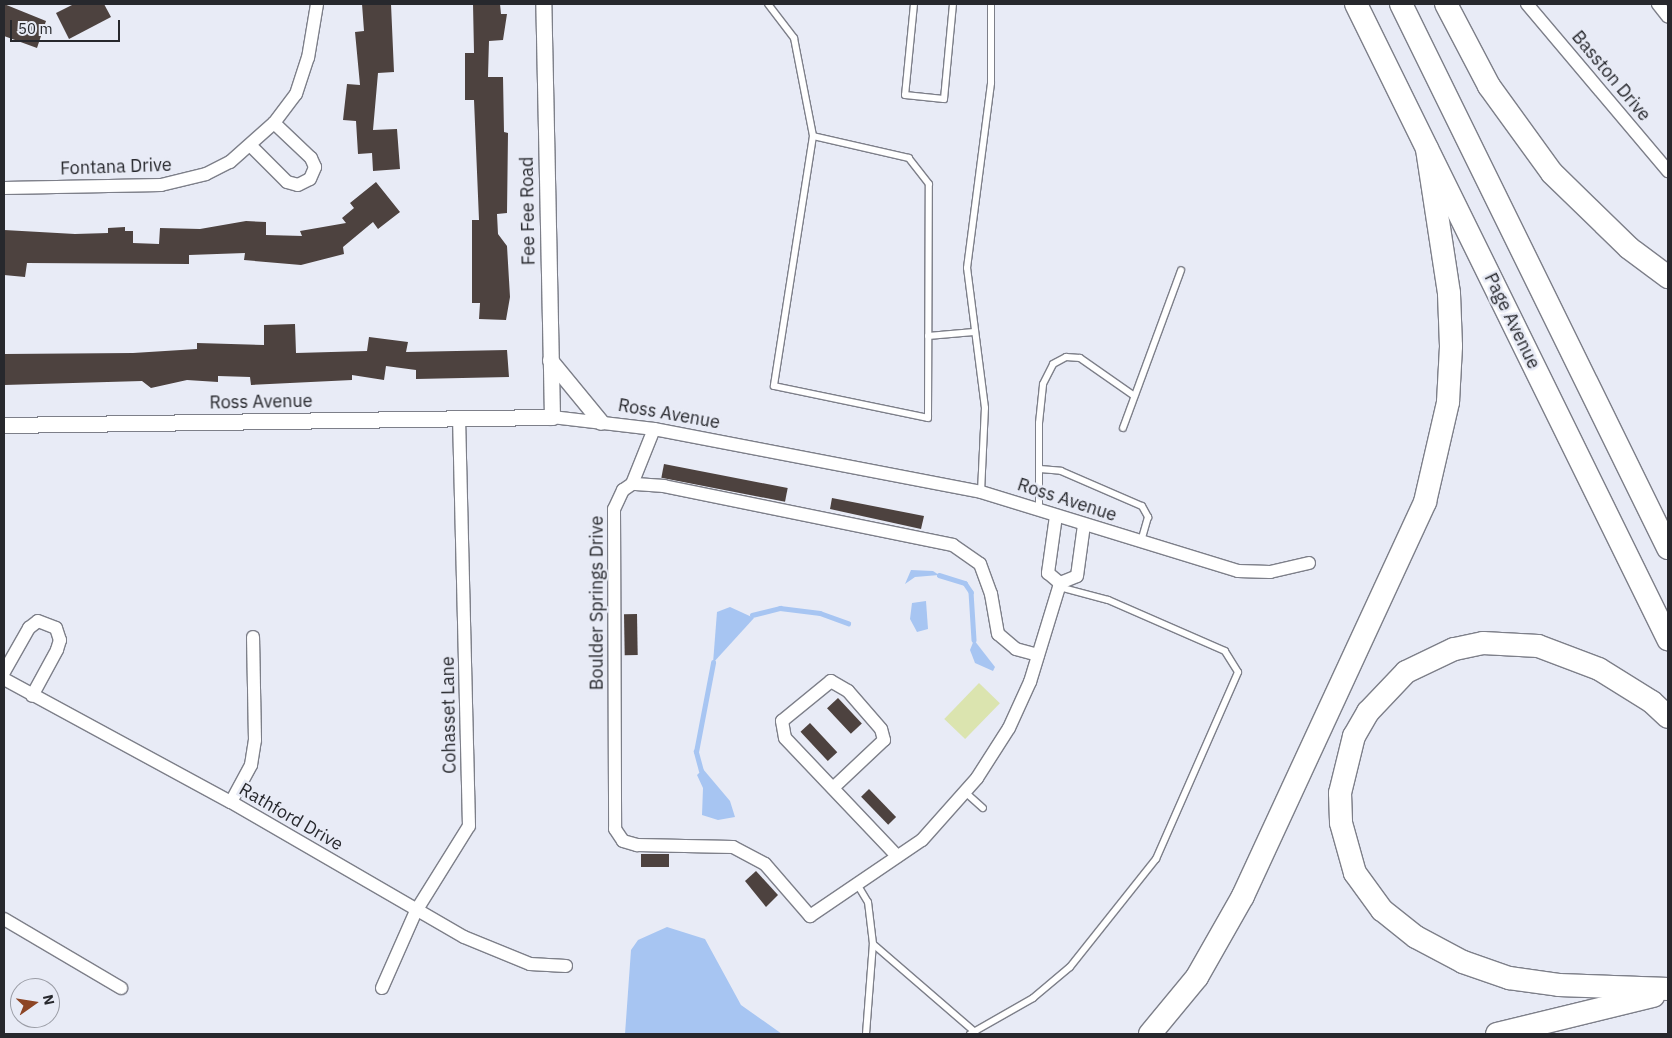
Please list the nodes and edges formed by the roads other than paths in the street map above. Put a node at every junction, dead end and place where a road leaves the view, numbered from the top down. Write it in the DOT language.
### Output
graph roads {
  1 [pos="317,4"];
  2 [pos="543,4"];
  3 [pos="768,4"];
  4 [pos="914,4"];
  5 [pos="953,4"];
  6 [pos="991,4"];
  7 [pos="1356,4"];
  8 [pos="1401,4"];
  9 [pos="1446,4"];
  10 [pos="1527,4"];
  11 [pos="1658,4"];
  12 [pos="1668,17"];
  13 [pos="274,123"];
  14 [pos="814,136"];
  15 [pos="251,146"];
  16 [pos="1428,149"];
  17 [pos="1668,171"];
  18 [pos="4,188"];
  19 [pos="1181,270"];
  20 [pos="1668,277"];
  21 [pos="974,332"];
  22 [pos="928,336"];
  23 [pos="550,360"];
  24 [pos="1133,395"];
  25 [pos="552,417"];
  26 [pos="459,418"];
  27 [pos="602,422"];
  28 [pos="4,425"];
  29 [pos="1123,428"];
  30 [pos="654,429"];
  31 [pos="1040,469"];
  32 [pos="632,484"];
  33 [pos="981,492"];
  34 [pos="1039,510"];
  35 [pos="1056,516"];
  36 [pos="1084,525"];
  37 [pos="1140,542"];
  38 [pos="1668,548"];
  39 [pos="1309,563"];
  40 [pos="1059,585"];
  41 [pos="253,637"];
  42 [pos="1668,639"];
  43 [pos="1038,655"];
  44 [pos="4,672"];
  45 [pos="4,679"];
  46 [pos="32,696"];
  47 [pos="1668,717"];
  48 [pos="833,788"];
  49 [pos="965,792"];
  50 [pos="231,802"];
  51 [pos="983,808"];
  52 [pos="897,856"];
  53 [pos="857,884"];
  54 [pos="416,911"];
  55 [pos="4,919"];
  56 [pos="873,944"];
  57 [pos="566,966"];
  58 [pos="121,988"];
  59 [pos="382,988"];
  60 [pos="1668,990"];
  61 [pos="972,1033"];
  62 [pos="866,1034"];
  63 [pos="1150,1034"];
  64 [pos="1497,1034"];
  1 -- 13 [label="street, Fontana Drive"];
  2 -- 23 [label="street, Fee Fee Road"];
  3 -- 14 [label="lane"];
  4 -- 5 [label="lane"];
  6 -- 21 [label="lane"];
  7 -- 16 [label="highway, Page Avenue"];
  8 -- 38 [label="highway"];
  9 -- 20 [label="highway"];
  10 -- 17 [label="street, Basston Drive"];
  11 -- 12 [label="street"];
  13 -- 15 [label="street, Fontana Drive"];
  13 -- 15 [label="street"];
  14 -- 22 [label="lane"];
  14 -- 22 [label="lane"];
  15 -- 18 [label="street, Fontana Drive"];
  16 -- 42 [label="highway, Page Avenue"];
  16 -- 63 [label="highway"];
  19 -- 24 [label="lane"];
  21 -- 22 [label="lane"];
  21 -- 33 [label="lane"];
  23 -- 25 [label="street, Fee Fee Road"];
  23 -- 27 [label="street"];
  24 -- 29 [label="lane"];
  24 -- 31 [label="lane"];
  25 -- 26 [label="street, Ross Avenue"];
  25 -- 27 [label="street, Ross Avenue"];
  26 -- 28 [label="street, Ross Avenue"];
  26 -- 54 [label="street, Cohasset Lane"];
  27 -- 30 [label="street, Ross Avenue"];
  30 -- 32 [label="street, Boulder Springs Drive"];
  30 -- 33 [label="street, Ross Avenue"];
  31 -- 34 [label="lane"];
  31 -- 37 [label="lane"];
  32 -- 43 [label="street"];
  32 -- 53 [label="street, Boulder Springs Drive"];
  33 -- 34 [label="street, Ross Avenue"];
  34 -- 35 [label="street, Ross Avenue"];
  35 -- 36 [label="street, Ross Avenue"];
  35 -- 40 [label="street"];
  36 -- 37 [label="street, Ross Avenue"];
  36 -- 40 [label="street"];
  37 -- 39 [label="street, Ross Avenue"];
  40 -- 43 [label="street"];
  40 -- 61 [label="lane"];
  41 -- 50 [label="street"];
  43 -- 49 [label="street"];
  44 -- 46 [label="street"];
  45 -- 46 [label="street, Rathford Drive"];
  46 -- 50 [label="street, Rathford Drive"];
  47 -- 60 [label="highway"];
  48 -- 48 [label="street"];
  48 -- 52 [label="street"];
  49 -- 51 [label="lane"];
  49 -- 52 [label="street"];
  50 -- 54 [label="street, Rathford Drive"];
  52 -- 53 [label="street"];
  53 -- 56 [label="lane"];
  54 -- 57 [label="street, Rathford Drive"];
  54 -- 59 [label="street, Cohasset Lane"];
  55 -- 58 [label="street"];
  56 -- 61 [label="lane"];
  56 -- 62 [label="lane"];
  60 -- 64 [label="highway"];
}
